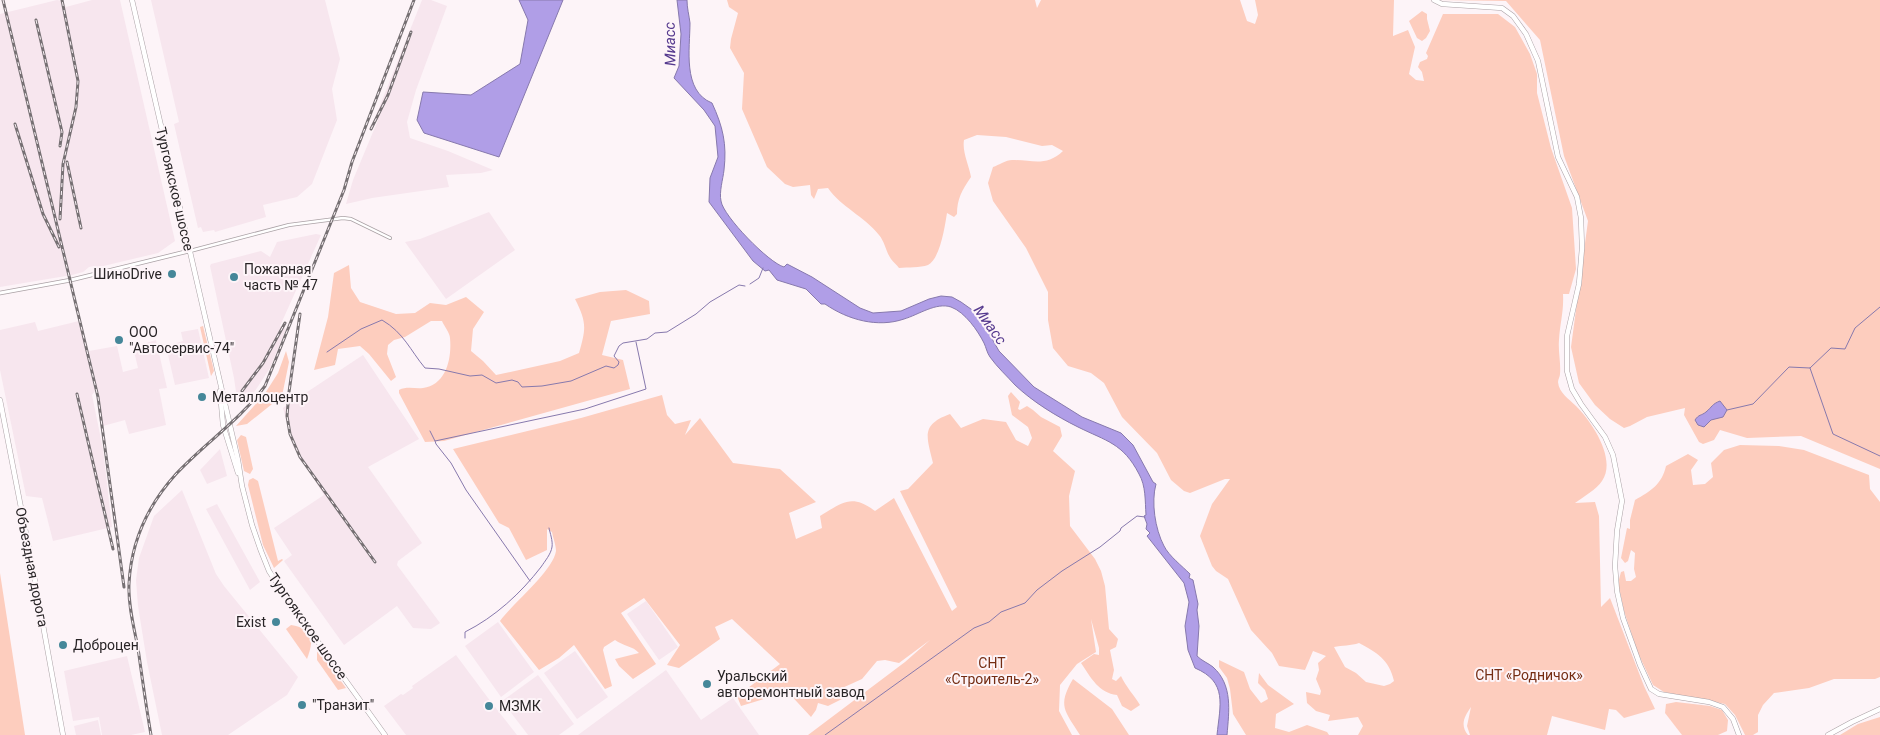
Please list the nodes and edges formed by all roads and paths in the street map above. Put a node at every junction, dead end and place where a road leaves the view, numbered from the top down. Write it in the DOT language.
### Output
graph roads {
  1 [pos="132,0"];
  2 [pos="1434,0"];
  3 [pos="390,238"];
  4 [pos="189,251"];
  5 [pos="0,293"];
  6 [pos="0,400"];
  7 [pos="1880,710"];
  8 [pos="63,735"];
  9 [pos="385,735"];
  10 [pos="1739,735"];
  11 [pos="1828,735"];
  1 -- 4 [label="main road, Тургоякское шоссе"];
  2 -- 10 [label="main road"];
  3 -- 4 [label="street"];
  4 -- 5 [label="street"];
  4 -- 9 [label="main road, Тургоякское шоссе"];
  6 -- 8 [label="main road, Объездная дорога"];
  7 -- 11 [label="main road"];
}
